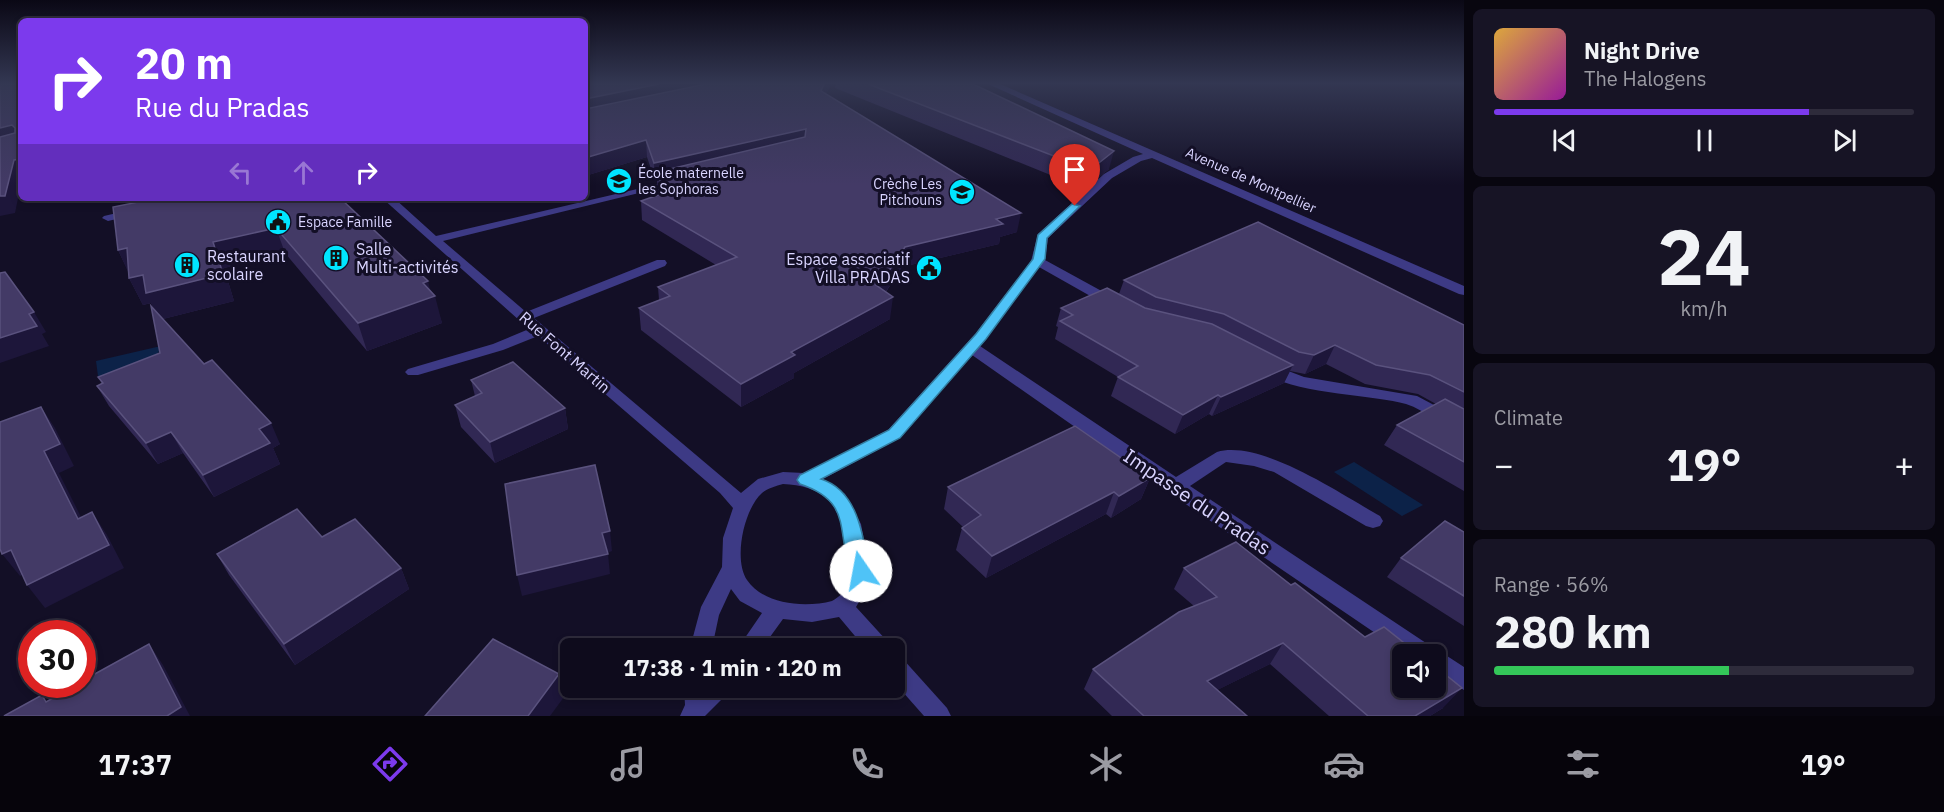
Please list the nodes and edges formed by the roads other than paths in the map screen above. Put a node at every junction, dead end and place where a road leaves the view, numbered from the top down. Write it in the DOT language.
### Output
graph roads {
  1 [pos="1069,117"];
  2 [pos="1154,154"];
  3 [pos="687,178"];
  4 [pos="390,201"];
  5 [pos="151,208"];
  6 [pos="108,218"];
  7 [pos="434,240"];
  8 [pos="1037,261"];
  9 [pos="661,263"];
  10 [pos="1464,291"];
  11 [pos="1125,310"];
  12 [pos="525,317"];
  13 [pos="540,330"];
  14 [pos="971,347"];
  15 [pos="1257,362"];
  16 [pos="413,372"];
  17 [pos="1464,428"];
  18 [pos="806,480"];
  19 [pos="1174,487"];
  20 [pos="742,506"];
  21 [pos="1373,521"];
  22 [pos="732,569"];
  23 [pos="843,607"];
  24 [pos="777,610"];
  25 [pos="703,638"];
  26 [pos="756,638"];
  27 [pos="870,638"];
  28 [pos="1409,644"];
  29 [pos="1446,668"];
  30 [pos="905,677"];
  31 [pos="1464,680"];
  32 [pos="939,716"];
  1 -- 2 [label="street, Avenue de Montpellier"];
  2 -- 8 [label="street"];
  2 -- 10 [label="street, Avenue de Montpellier"];
  3 -- 7 [label="street"];
  4 -- 7 [label="street, Rue Font Martin"];
  5 -- 6 [label="street"];
  7 -- 12 [label="street, Rue Font Martin"];
  8 -- 11 [label="street"];
  8 -- 14 [label="street"];
  9 -- 12 [label="street"];
  12 -- 13 [label="street, Rue Font Martin"];
  13 -- 16 [label="street"];
  13 -- 20 [label="street, Rue Font Martin"];
  14 -- 18 [label="street"];
  14 -- 19 [label="street, Impasse du Pradas"];
  15 -- 17 [label="street"];
  18 -- 20 [label="street"];
  18 -- 23 [label="street"];
  19 -- 21 [label="street"];
  19 -- 28 [label="street, Impasse du Pradas"];
  20 -- 22 [label="street"];
  22 -- 24 [label="street"];
  22 -- 25 [label="street"];
  23 -- 24 [label="street"];
  23 -- 27 [label="street"];
  24 -- 26 [label="street"];
  29 -- 31 [label="street"];
  30 -- 32 [label="street"];
}
